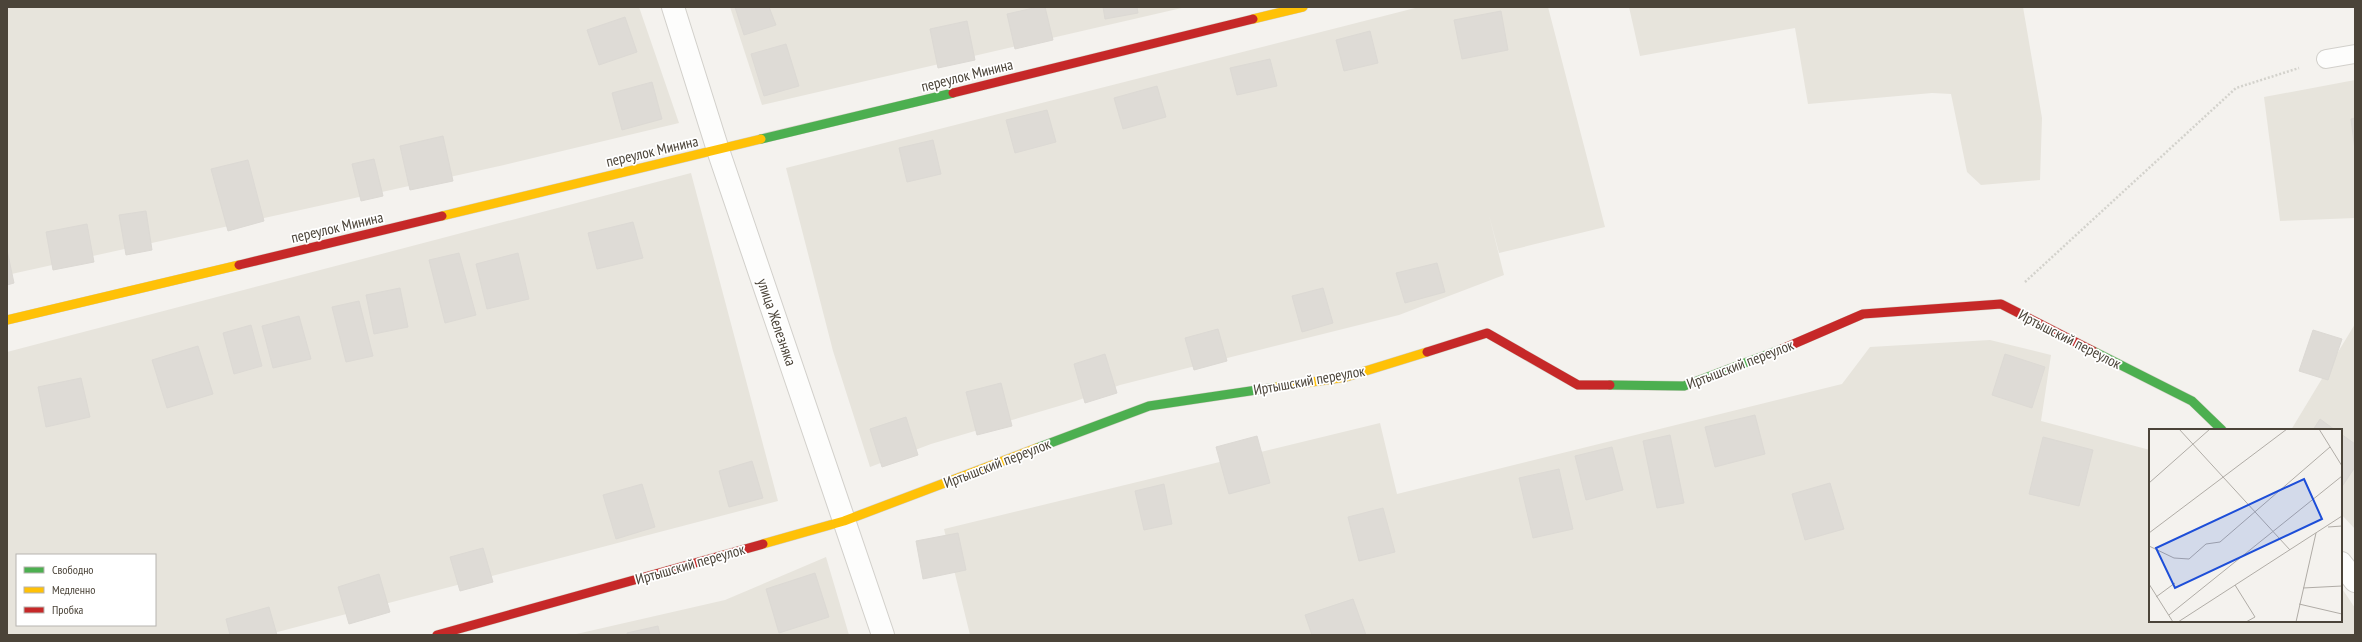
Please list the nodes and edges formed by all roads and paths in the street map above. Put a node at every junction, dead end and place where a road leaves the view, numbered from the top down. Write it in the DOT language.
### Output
graph roads {
  1 [pos="673,7"];
  2 [pos="1303,7"];
  3 [pos="2355,54"];
  4 [pos="2326,59"];
  5 [pos="718,150"];
  6 [pos="2000,304"];
  7 [pos="7,320"];
  8 [pos="2221,429"];
  9 [pos="844,521"];
  10 [pos="2342,564"];
  11 [pos="2355,581"];
  12 [pos="437,635"];
  13 [pos="883,635"];
  1 -- 5 [label="street, улица Железняка"];
  2 -- 5 [label="street, переулок Минина"];
  3 -- 4 [label="lane"];
  4 -- 6 [label="path"];
  5 -- 7 [label="street, переулок Минина"];
  5 -- 9 [label="street, улица Железняка"];
  6 -- 8 [label="street, Иртышский переулок"];
  6 -- 9 [label="street, Иртышский переулок"];
  9 -- 12 [label="street, Иртышский переулок"];
  9 -- 13 [label="street, улица Железняка"];
  10 -- 11 [label="street"];
}
